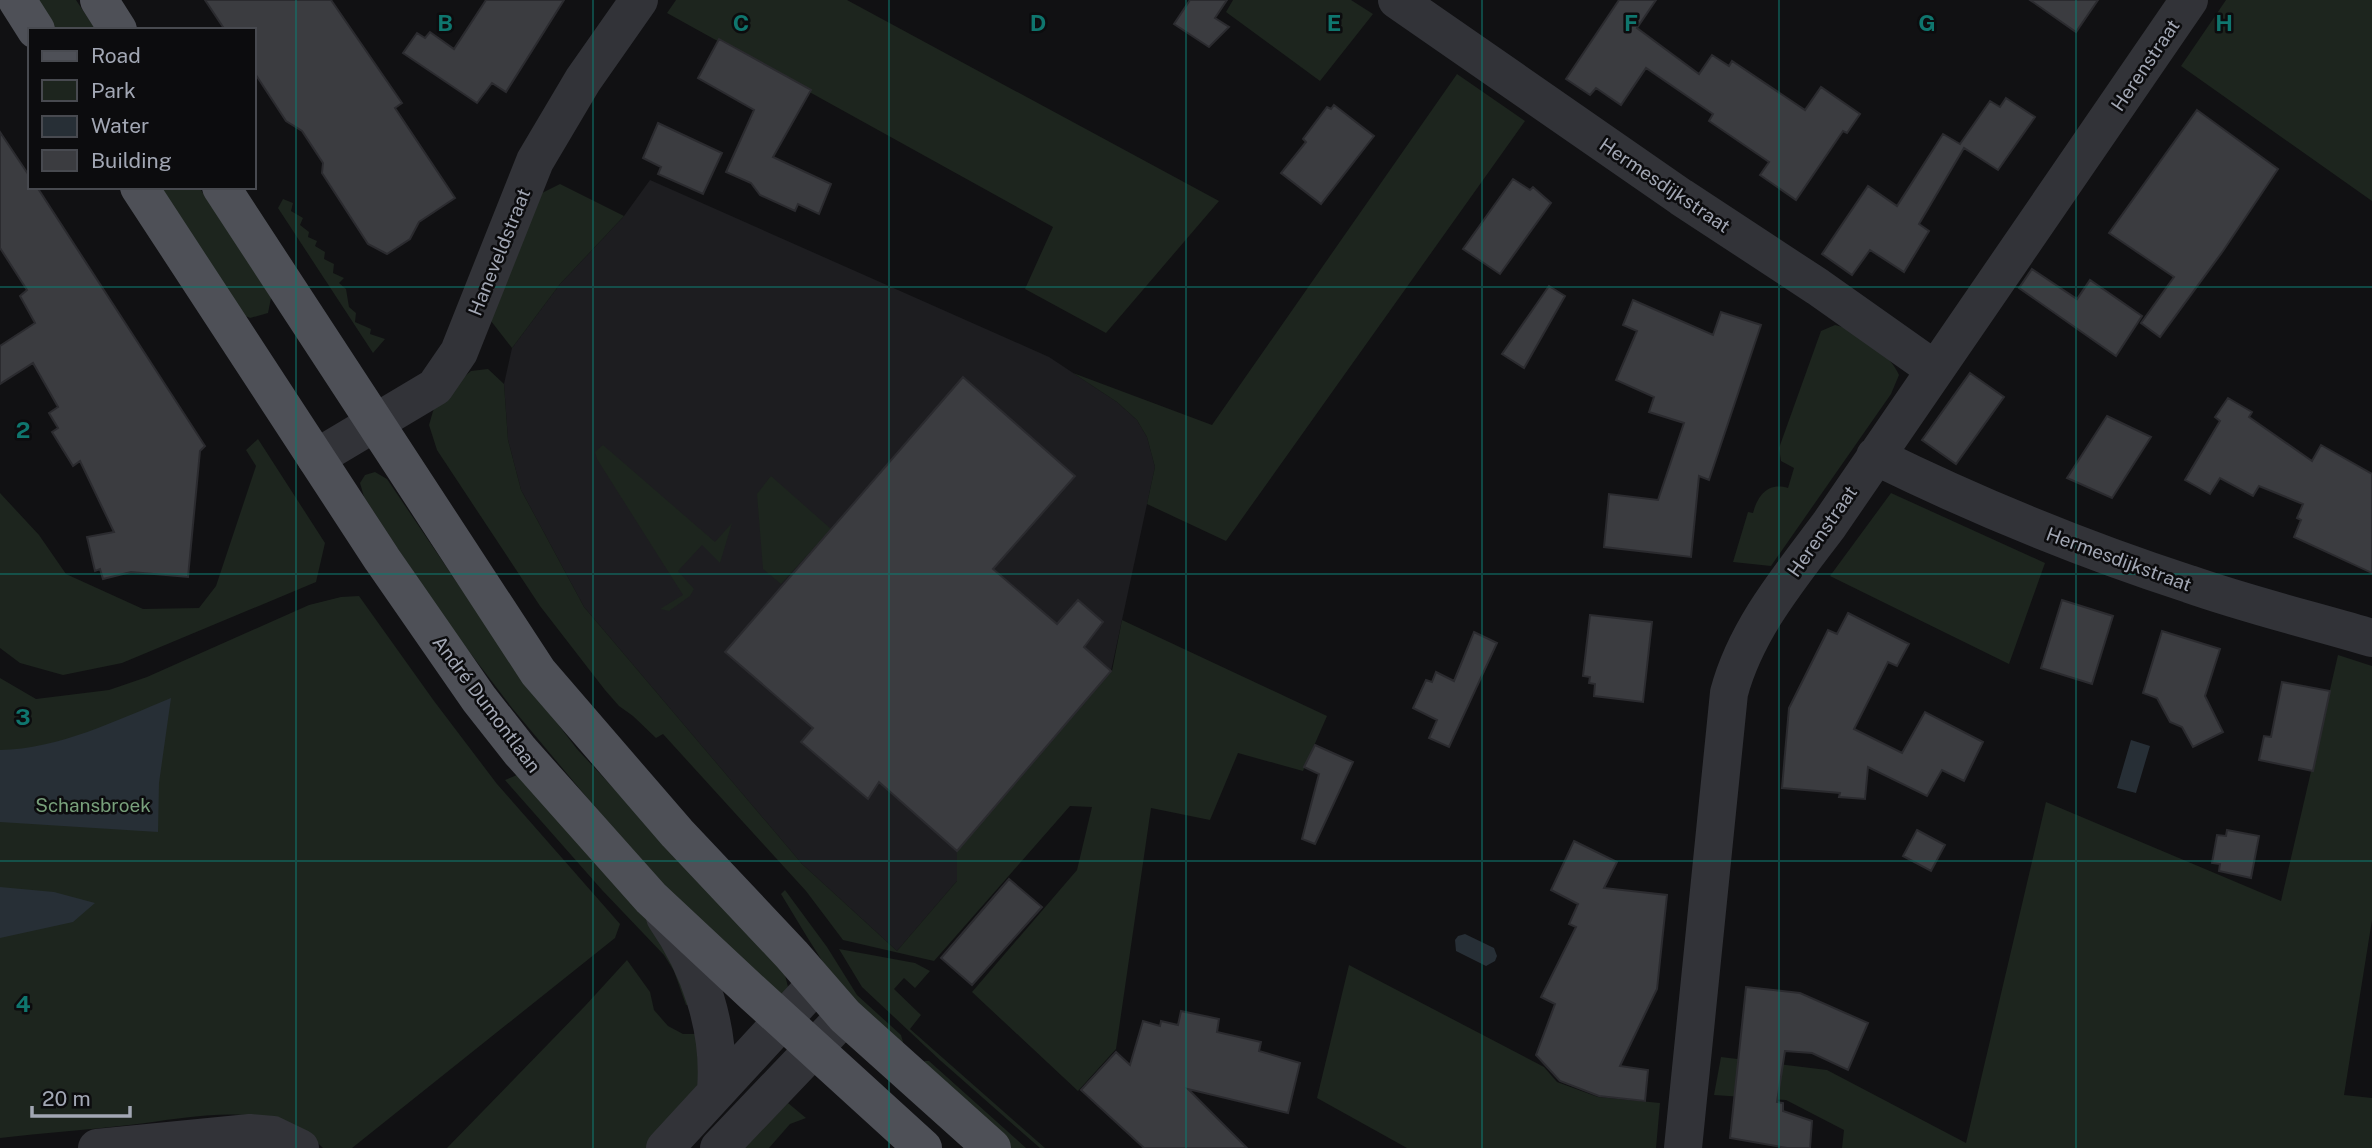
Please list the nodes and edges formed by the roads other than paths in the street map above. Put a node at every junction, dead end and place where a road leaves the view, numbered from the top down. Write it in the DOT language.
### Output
graph roads {
  1 [pos="17,0"];
  2 [pos="99,0"];
  3 [pos="639,0"];
  4 [pos="1397,0"];
  5 [pos="2189,0"];
  6 [pos="35,28"];
  7 [pos="117,28"];
  8 [pos="140,189"];
  9 [pos="221,189"];
  10 [pos="1934,369"];
  11 [pos="373,422"];
  12 [pos="1875,456"];
  13 [pos="316,458"];
  14 [pos="2372,638"];
  15 [pos="651,898"];
  16 [pos="816,984"];
  17 [pos="845,1016"];
  18 [pos="782,1020"];
  19 [pos="814,1047"];
  20 [pos="716,1090"];
  21 [pos="97,1148"];
  22 [pos="300,1148"];
  23 [pos="665,1148"];
  24 [pos="719,1148"];
  25 [pos="923,1148"];
  26 [pos="992,1148"];
  27 [pos="1683,1148"];
  1 -- 6 [label="main road"];
  2 -- 7 [label="main road"];
  3 -- 11 [label="street, Haneveldstraat"];
  4 -- 10 [label="street, Hermesdijkstraat"];
  5 -- 10 [label="street, Herenstraat"];
  8 -- 13 [label="main road, André Dumontlaan"];
  9 -- 11 [label="main road"];
  10 -- 12 [label="street, Herenstraat"];
  11 -- 13 [label="street, Haneveldstraat"];
  11 -- 16 [label="main road"];
  12 -- 14 [label="street, Hermesdijkstraat"];
  12 -- 27 [label="street, Herenstraat"];
  13 -- 15 [label="main road, André Dumontlaan"];
  15 -- 18 [label="main road, André Dumontlaan"];
  15 -- 20 [label="street"];
  16 -- 17 [label="main road"];
  16 -- 18 [label="street"];
  17 -- 19 [label="street"];
  17 -- 26 [label="main road"];
  18 -- 19 [label="main road, André Dumontlaan"];
  18 -- 20 [label="street"];
  19 -- 24 [label="street"];
  19 -- 25 [label="main road, André Dumontlaan"];
  20 -- 23 [label="street"];
  21 -- 22 [label="street"];
}
